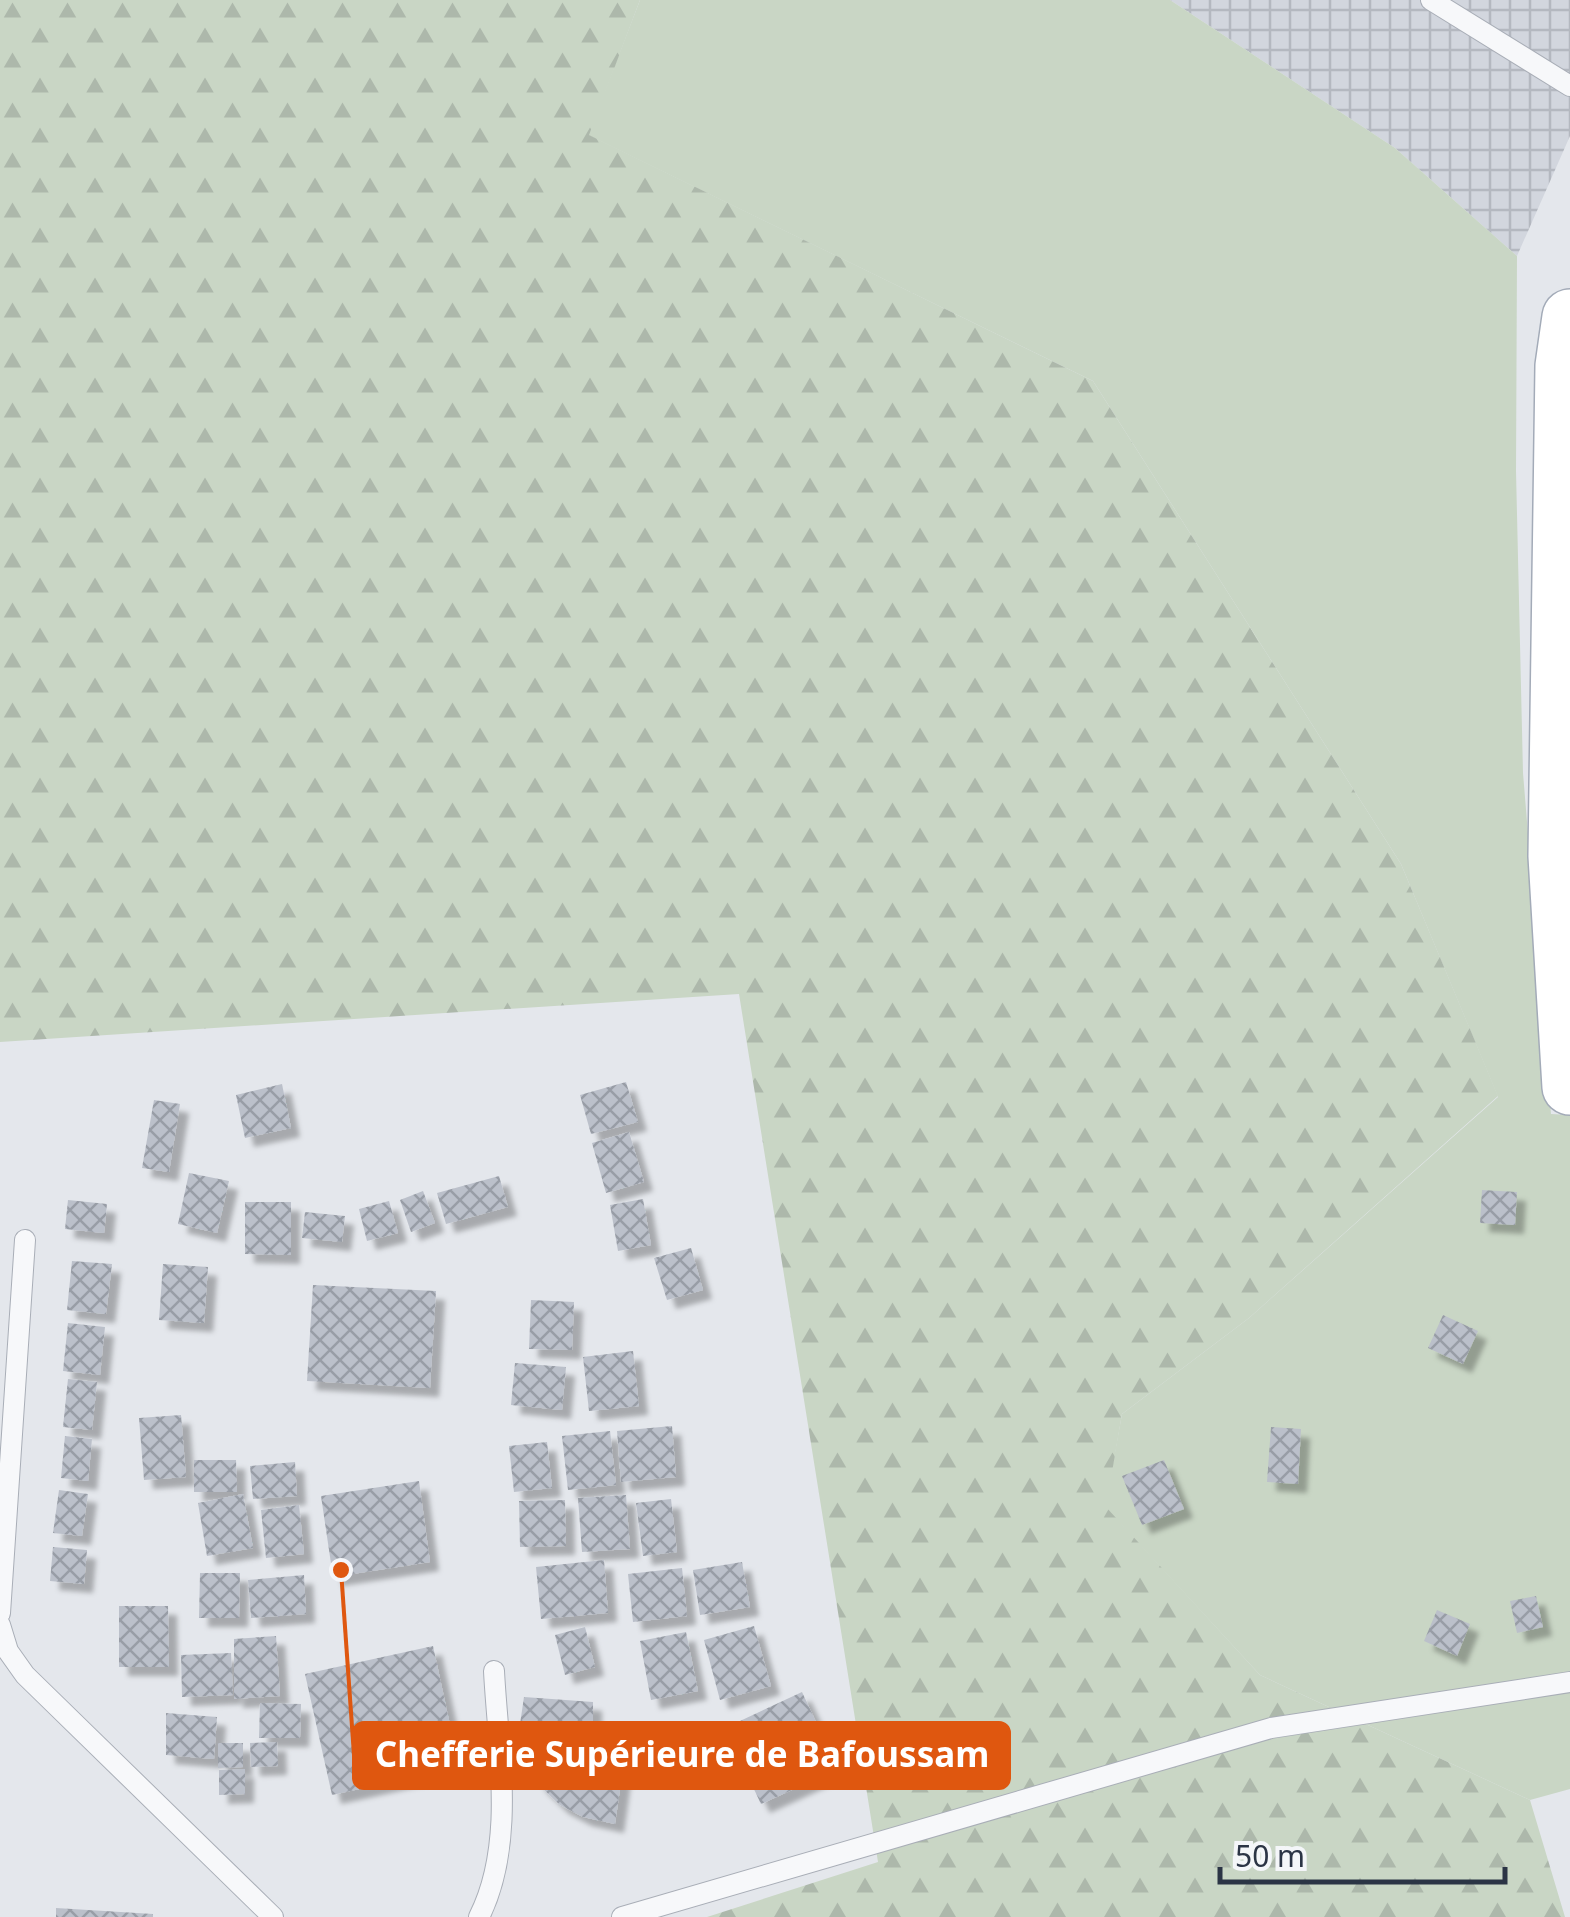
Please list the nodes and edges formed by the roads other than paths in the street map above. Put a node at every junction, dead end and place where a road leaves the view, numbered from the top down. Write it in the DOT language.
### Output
graph roads {
  1 [pos="1432,0"];
  2 [pos="1570,86"];
  3 [pos="1570,317"];
  4 [pos="1563,637"];
  5 [pos="1570,1086"];
  6 [pos="25,1240"];
  7 [pos="0,1613"];
  8 [pos="0,1625"];
  9 [pos="494,1671"];
  10 [pos="1570,1682"];
  11 [pos="273,1917"];
  12 [pos="479,1917"];
  13 [pos="622,1917"];
  1 -- 2 [label="lane"];
  3 -- 4 [label="main road"];
  4 -- 5 [label="main road"];
  6 -- 7 [label="lane"];
  8 -- 11 [label="lane"];
  9 -- 12 [label="lane"];
  10 -- 13 [label="lane"];
}
